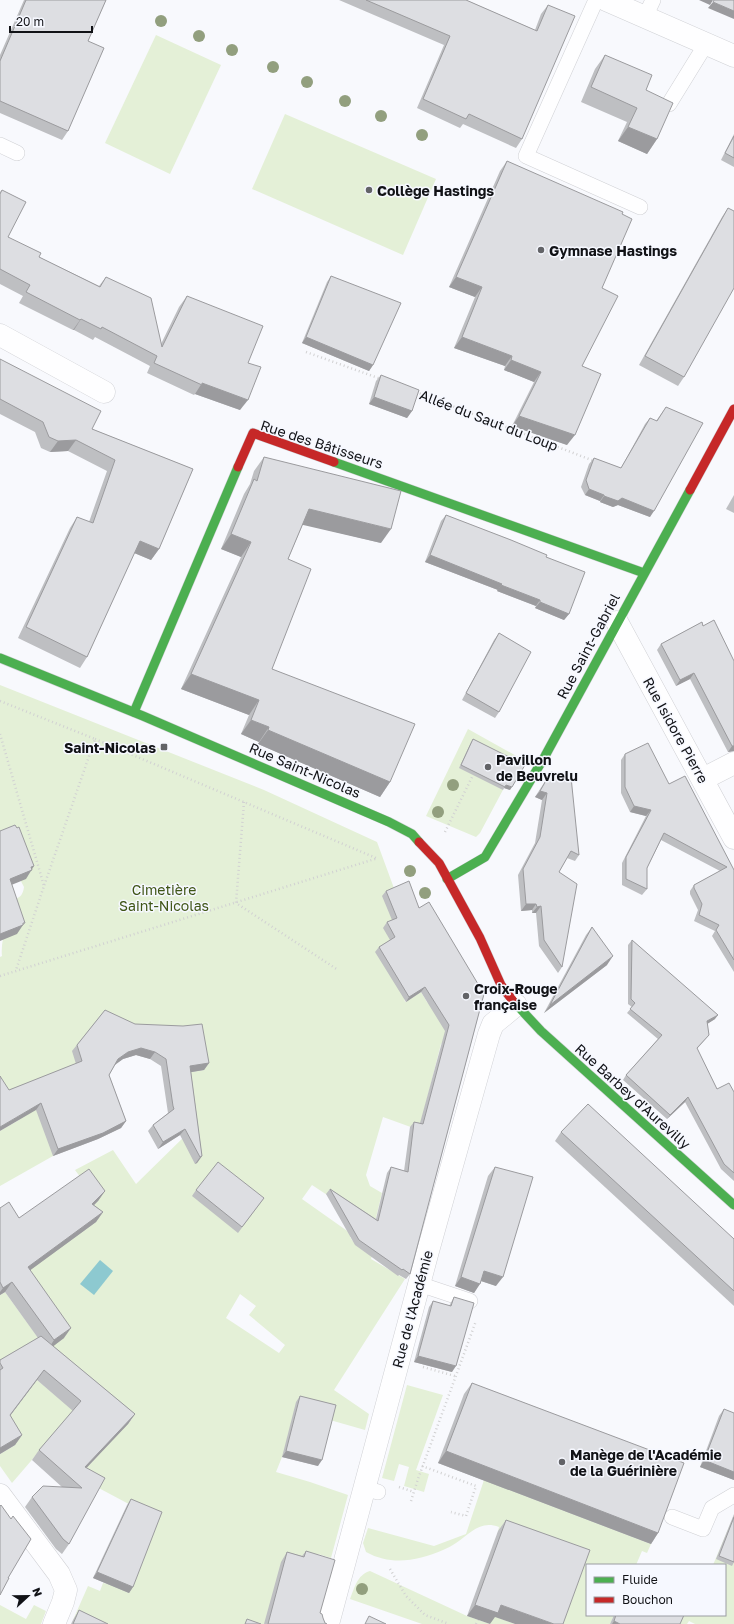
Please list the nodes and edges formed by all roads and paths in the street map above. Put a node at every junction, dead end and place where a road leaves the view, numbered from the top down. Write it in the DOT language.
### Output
graph roads {
  1 [pos="608,1"];
  2 [pos="649,8"];
  3 [pos="706,44"];
  4 [pos="734,56"];
  5 [pos="669,104"];
  6 [pos="0,145"];
  7 [pos="17,153"];
  8 [pos="640,207"];
  9 [pos="0,335"];
  10 [pos="306,352"];
  11 [pos="385,380"];
  12 [pos="414,391"];
  13 [pos="104,392"];
  14 [pos="734,409"];
  15 [pos="597,462"];
  16 [pos="644,573"];
  17 [pos="617,622"];
  18 [pos="0,658"];
  19 [pos="0,701"];
  20 [pos="134,712"];
  21 [pos="0,734"];
  22 [pos="95,739"];
  23 [pos="734,762"];
  24 [pos="473,775"];
  25 [pos="703,779"];
  26 [pos="244,802"];
  27 [pos="444,834"];
  28 [pos="734,838"];
  29 [pos="447,878"];
  30 [pos="44,886"];
  31 [pos="236,902"];
  32 [pos="16,970"];
  33 [pos="338,970"];
  34 [pos="0,976"];
  35 [pos="516,1005"];
  36 [pos="734,1206"];
  37 [pos="419,1284"];
  38 [pos="470,1301"];
  39 [pos="476,1320"];
  40 [pos="416,1365"];
  41 [pos="455,1376"];
  42 [pos="422,1466"];
  43 [pos="0,1494"];
  44 [pos="734,1495"];
  45 [pos="411,1501"];
  46 [pos="451,1512"];
  47 [pos="672,1517"];
  48 [pos="390,1569"];
  49 [pos="478,1620"];
  50 [pos="54,1624"];
  51 [pos="328,1624"];
  52 [pos="449,1624"];
  53 [pos="476,1624"];
  1 -- 2 [label="street"];
  1 -- 8 [label="lane"];
  2 -- 3 [label="street"];
  3 -- 4 [label="street"];
  3 -- 5 [label="lane"];
  6 -- 7 [label="lane"];
  9 -- 13 [label="street"];
  10 -- 11 [label="path"];
  12 -- 15 [label="path, Allée du Saut du Loup"];
  14 -- 16 [label="street, Rue Saint-Gabriel"];
  16 -- 17 [label="street, Rue Saint-Gabriel"];
  16 -- 20 [label="street, Rue des Bâtisseurs"];
  17 -- 25 [label="street, Rue Isidore Pierre"];
  17 -- 29 [label="street, Rue Saint-Gabriel"];
  18 -- 20 [label="street, Rue Saint-Nicolas"];
  19 -- 22 [label="path"];
  20 -- 29 [label="street, Rue Saint-Nicolas"];
  21 -- 30 [label="path"];
  22 -- 26 [label="path"];
  22 -- 30 [label="path"];
  23 -- 25 [label="street"];
  24 -- 27 [label="path"];
  25 -- 28 [label="street, Rue Isidore Pierre"];
  26 -- 31 [label="path"];
  26 -- 31 [label="path"];
  29 -- 35 [label="street, Rue Saint-Nicolas"];
  30 -- 32 [label="path"];
  31 -- 32 [label="path"];
  31 -- 33 [label="path"];
  32 -- 34 [label="path"];
  35 -- 36 [label="street, Rue Barbey d'Aurevilly"];
  35 -- 37 [label="street, Rue de l'Académie"];
  37 -- 38 [label="lane"];
  37 -- 51 [label="street, Rue de l'Académie"];
  39 -- 41 [label="path"];
  40 -- 41 [label="path"];
  41 -- 42 [label="path"];
  42 -- 45 [label="path"];
  42 -- 46 [label="path"];
  43 -- 50 [label="street"];
  44 -- 47 [label="lane"];
  48 -- 52 [label="path"];
  49 -- 53 [label="path"];
}
